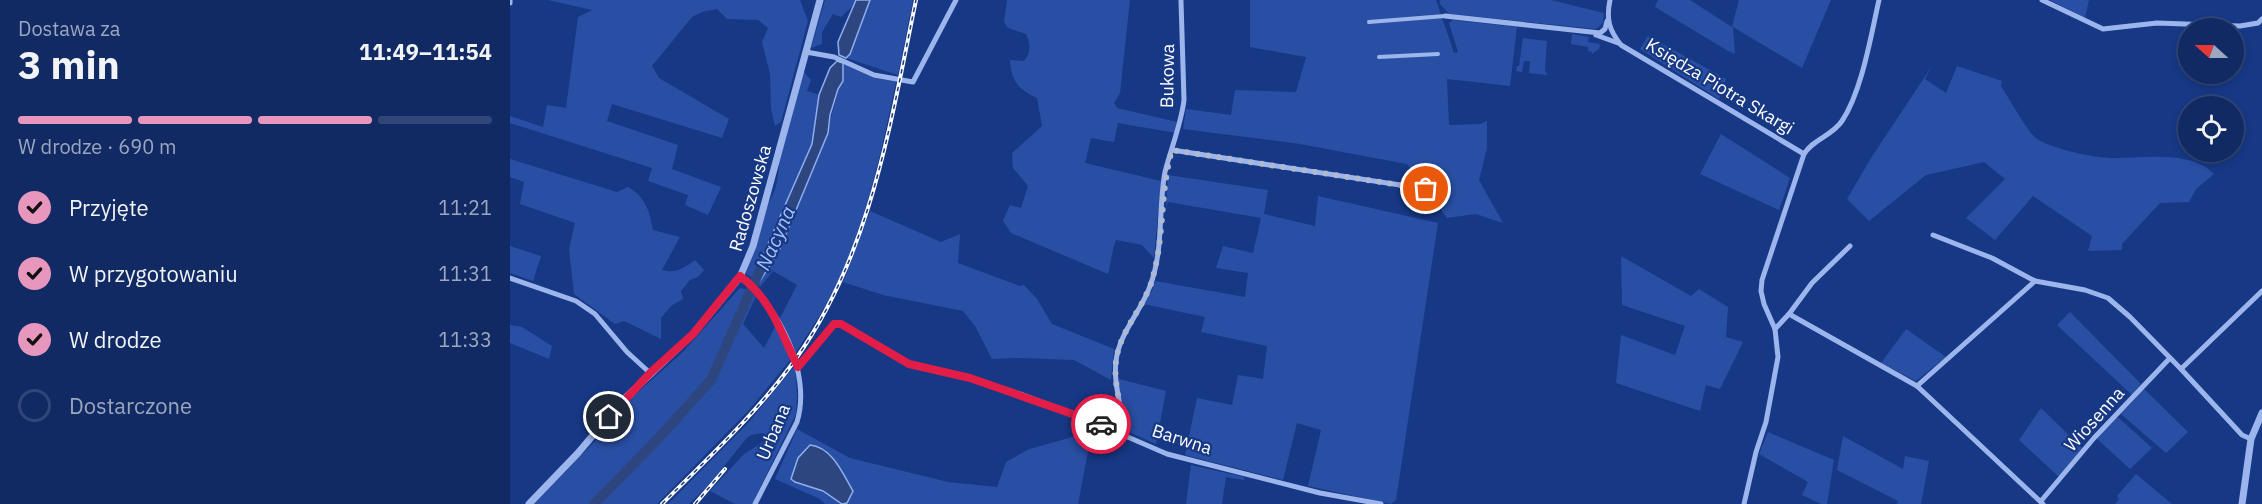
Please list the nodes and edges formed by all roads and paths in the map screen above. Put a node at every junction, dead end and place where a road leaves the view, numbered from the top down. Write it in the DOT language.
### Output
graph roads {
  1 [pos="956,0"];
  2 [pos="1610,0"];
  3 [pos="1879,0"];
  4 [pos="2042,0"];
  5 [pos="1181,1"];
  6 [pos="816,2"];
  7 [pos="1607,13"];
  8 [pos="1445,16"];
  9 [pos="2262,19"];
  10 [pos="1369,22"];
  11 [pos="1586,32"];
  12 [pos="1621,45"];
  13 [pos="806,52"];
  14 [pos="1438,54"];
  15 [pos="1379,57"];
  16 [pos="1172,150"];
  17 [pos="1804,154"];
  18 [pos="1426,189"];
  19 [pos="1933,235"];
  20 [pos="1850,246"];
  21 [pos="740,276"];
  22 [pos="510,278"];
  23 [pos="2035,282"];
  24 [pos="2262,291"];
  25 [pos="1789,314"];
  26 [pos="1775,329"];
  27 [pos="2170,358"];
  28 [pos="798,367"];
  29 [pos="2181,369"];
  30 [pos="650,373"];
  31 [pos="1917,386"];
  32 [pos="2262,413"];
  33 [pos="1124,434"];
  34 [pos="2252,439"];
  35 [pos="2042,503"];
  36 [pos="529,504"];
  37 [pos="755,504"];
  38 [pos="1381,504"];
  39 [pos="1744,504"];
  40 [pos="2242,504"];
  1 -- 13 [label="street"];
  2 -- 7 [label="street"];
  3 -- 17 [label="street"];
  4 -- 9 [label="street"];
  5 -- 16 [label="street, Bukowa"];
  6 -- 13 [label="street, Radoszowska"];
  7 -- 11 [label="street"];
  7 -- 12 [label="street, Księdza Piotra Skargi"];
  8 -- 10 [label="street"];
  8 -- 11 [label="street, Księdza Piotra Skargi"];
  11 -- 12 [label="street, Księdza Piotra Skargi"];
  12 -- 17 [label="street, Księdza Piotra Skargi"];
  13 -- 21 [label="street, Radoszowska"];
  14 -- 15 [label="street"];
  16 -- 18 [label="street"];
  16 -- 33 [label="street, Bukowa"];
  17 -- 26 [label="street"];
  19 -- 23 [label="street"];
  20 -- 25 [label="street"];
  21 -- 28 [label="street"];
  21 -- 30 [label="street, Radoszowska"];
  22 -- 30 [label="street"];
  23 -- 27 [label="street"];
  23 -- 31 [label="street"];
  24 -- 29 [label="street"];
  25 -- 26 [label="street"];
  25 -- 31 [label="street, Wiosenna"];
  26 -- 39 [label="street"];
  27 -- 29 [label="street"];
  27 -- 35 [label="street, Wiosenna"];
  28 -- 33 [label="street, Barwna"];
  28 -- 37 [label="street, Urbana"];
  29 -- 34 [label="street"];
  30 -- 36 [label="street, Radoszowska"];
  31 -- 35 [label="street, Wiosenna"];
  32 -- 34 [label="street"];
  33 -- 38 [label="street, Barwna"];
  34 -- 40 [label="street"];
}
